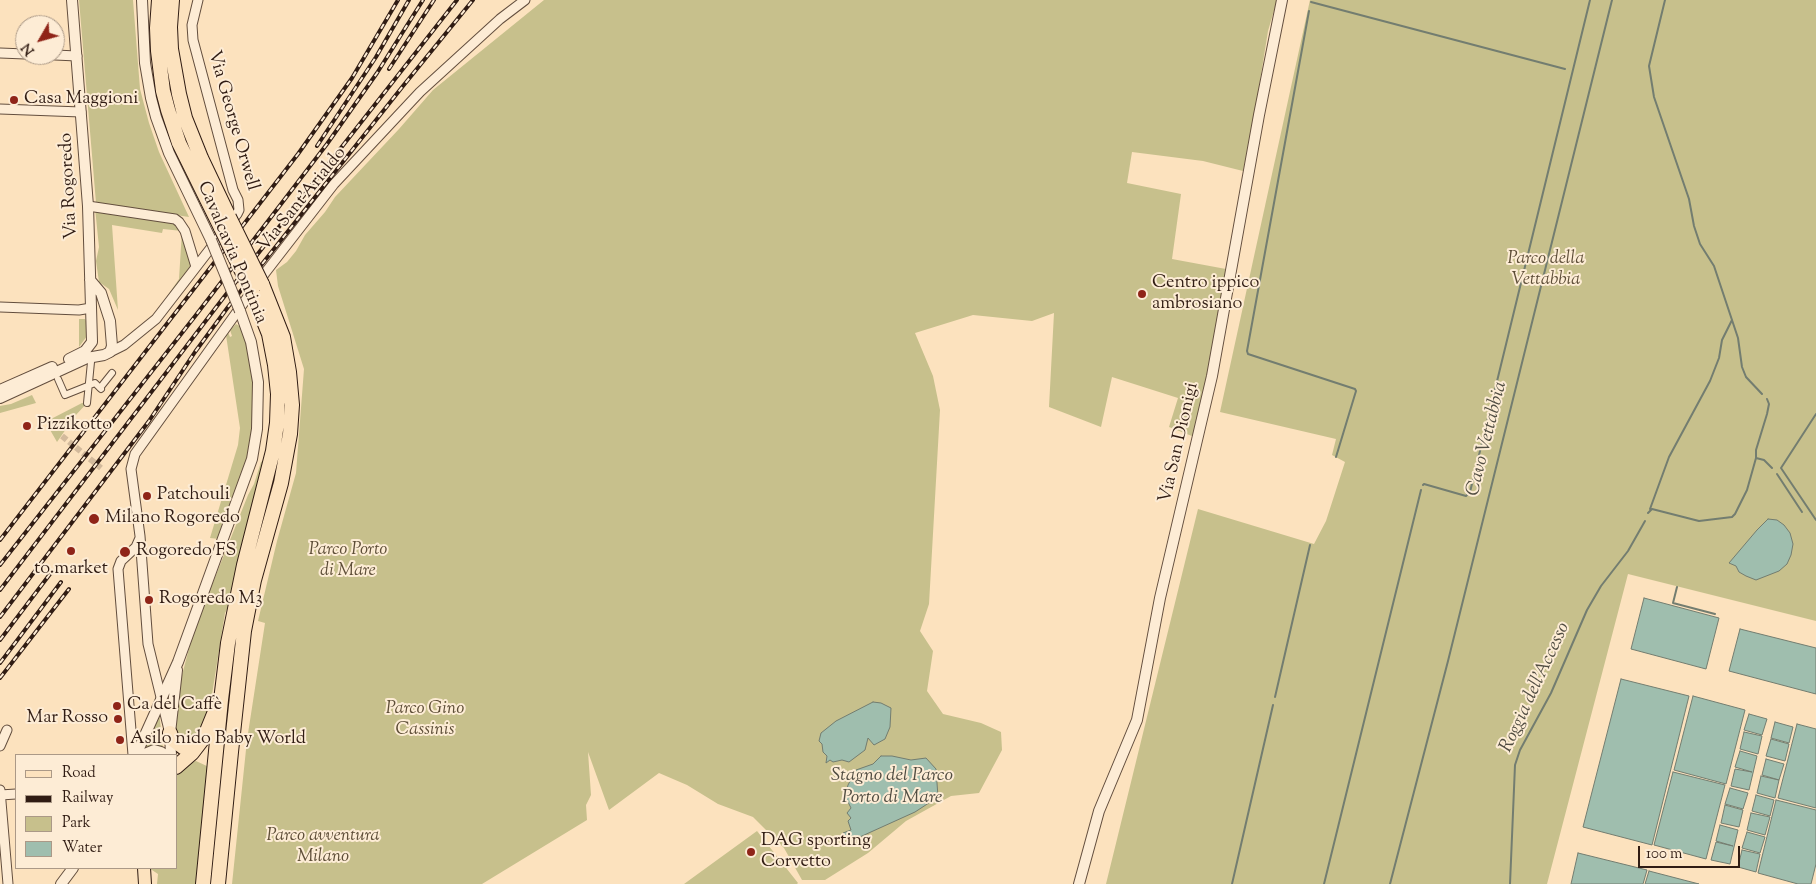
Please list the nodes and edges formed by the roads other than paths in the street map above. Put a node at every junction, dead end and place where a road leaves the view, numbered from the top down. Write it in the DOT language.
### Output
graph roads {
  1 [pos="72,0"];
  2 [pos="142,0"];
  3 [pos="159,0"];
  4 [pos="172,0"];
  5 [pos="198,0"];
  6 [pos="525,0"];
  7 [pos="1282,0"];
  8 [pos="0,52"];
  9 [pos="15,53"];
  10 [pos="65,55"];
  11 [pos="78,56"];
  12 [pos="0,109"];
  13 [pos="81,112"];
  14 [pos="88,206"];
  15 [pos="225,222"];
  16 [pos="196,267"];
  17 [pos="90,280"];
  18 [pos="257,289"];
  19 [pos="0,307"];
  20 [pos="91,308"];
  21 [pos="110,321"];
  22 [pos="111,339"];
  23 [pos="92,342"];
  24 [pos="105,354"];
  25 [pos="91,362"];
  26 [pos="112,373"];
  27 [pos="58,379"];
  28 [pos="88,387"];
  29 [pos="0,390"];
  30 [pos="0,398"];
  31 [pos="87,403"];
  32 [pos="140,536"];
  33 [pos="123,558"];
  34 [pos="143,574"];
  35 [pos="236,601"];
  36 [pos="178,662"];
  37 [pos="161,698"];
  38 [pos="7,730"];
  39 [pos="170,733"];
  40 [pos="200,743"];
  41 [pos="0,746"];
  42 [pos="135,754"];
  43 [pos="135,754"];
  44 [pos="144,754"];
  45 [pos="164,754"];
  46 [pos="171,754"];
  47 [pos="178,765"];
  48 [pos="0,790"];
  49 [pos="15,794"];
  50 [pos="0,795"];
  51 [pos="72,869"];
  52 [pos="144,869"];
  53 [pos="8,884"];
  54 [pos="61,884"];
  55 [pos="145,884"];
  56 [pos="204,884"];
  57 [pos="218,884"];
  58 [pos="1079,884"];
  1 -- 11 [label="street, Via Rogoredo"];
  2 -- 36 [label="street, Cavalcavia Pontinia, bridge"];
  3 -- 15 [label="highway"];
  4 -- 15 [label="highway"];
  5 -- 16 [label="street, Via George Orwell"];
  6 -- 32 [label="street, Via Sant'Arialdo"];
  7 -- 58 [label="street, Via San Dionigi"];
  8 -- 9 [label="street"];
  10 -- 11 [label="street"];
  11 -- 13 [label="street, Via Rogoredo"];
  12 -- 13 [label="street"];
  13 -- 14 [label="street, Via Rogoredo"];
  14 -- 16 [label="street"];
  14 -- 17 [label="street, Via Rogoredo"];
  15 -- 18 [label="highway, bridge"];
  16 -- 24 [label="street, Via George Orwell"];
  17 -- 20 [label="street, Via Rogoredo"];
  17 -- 21 [label="street, Via Rogoredo"];
  18 -- 35 [label="highway"];
  18 -- 57 [label="highway"];
  19 -- 20 [label="street"];
  20 -- 21 [label="street"];
  20 -- 23 [label="street, Via Rogoredo"];
  21 -- 22 [label="street, Via Rogoredo"];
  22 -- 23 [label="street"];
  22 -- 24 [label="street"];
  23 -- 24 [label="street"];
  23 -- 29 [label="street"];
  24 -- 30 [label="street"];
  25 -- 28 [label="street"];
  26 -- 28 [label="street"];
  27 -- 28 [label="street"];
  28 -- 31 [label="street"];
  32 -- 33 [label="street"];
  32 -- 34 [label="street"];
  33 -- 34 [label="street"];
  33 -- 42 [label="street"];
  34 -- 37 [label="street"];
  35 -- 40 [label="highway"];
  35 -- 56 [label="highway"];
  36 -- 37 [label="street, Cavalcavia Pontinia"];
  36 -- 39 [label="street, Cavalcavia Pontinia"];
  37 -- 39 [label="street"];
  37 -- 43 [label="street, Cavalcavia Pontinia"];
  38 -- 41 [label="street"];
  39 -- 40 [label="highway"];
  39 -- 46 [label="street, Cavalcavia Pontinia"];
  40 -- 47 [label="highway"];
  44 -- 45 [label="street"];
  48 -- 50 [label="street"];
  49 -- 50 [label="street"];
  50 -- 53 [label="street"];
  51 -- 54 [label="street"];
  52 -- 55 [label="main road"];
}
